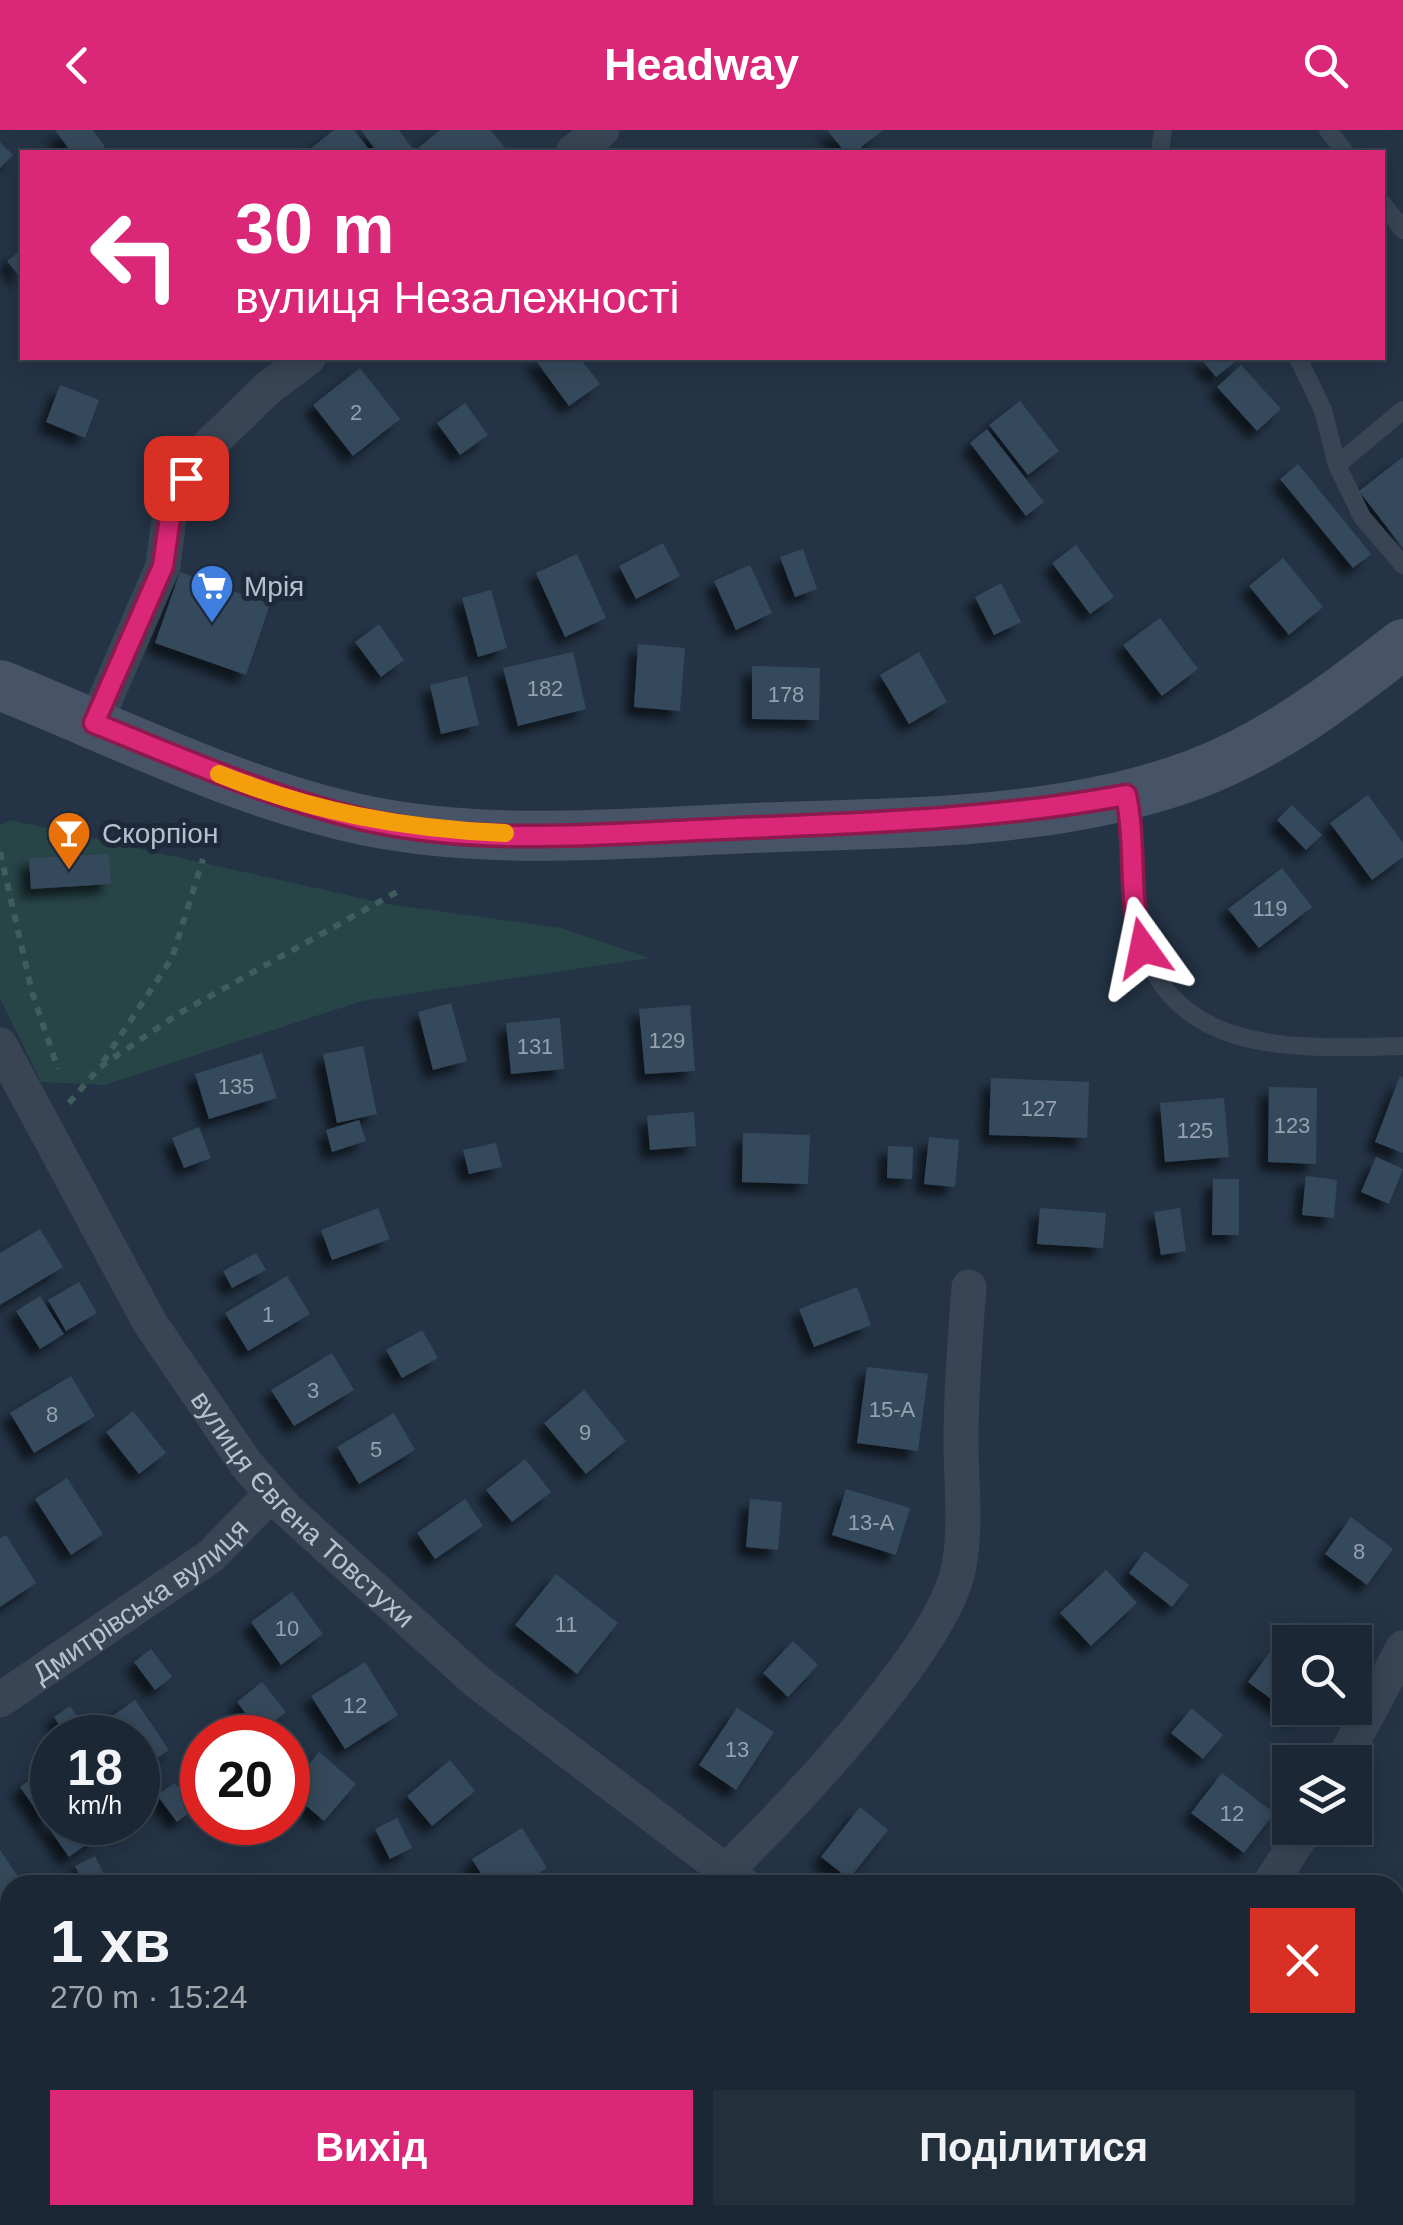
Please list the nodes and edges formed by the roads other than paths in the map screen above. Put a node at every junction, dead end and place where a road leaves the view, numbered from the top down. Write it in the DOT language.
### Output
graph roads {
  1 [pos="602,130"];
  2 [pos="1328,130"];
  3 [pos="576,150"];
  4 [pos="1343,150"];
  5 [pos="1385,207"];
  6 [pos="1403,230"];
  7 [pos="305,360"];
  8 [pos="1299,360"];
  9 [pos="1403,410"];
  10 [pos="1337,465"];
  11 [pos="1403,565"];
  12 [pos="1403,644"];
  13 [pos="0,686"];
  14 [pos="94,723"];
  15 [pos="1126,795"];
  16 [pos="0,1045"];
  17 [pos="1403,1046"];
  18 [pos="968,1287"];
  19 [pos="272,1493"];
  20 [pos="1403,1648"];
  21 [pos="0,1700"];
  22 [pos="1351,1745"];
  23 [pos="1295,1845"];
  24 [pos="731,1875"];
  25 [pos="737,1875"];
  26 [pos="1275,1875"];
  1 -- 3 [label="street"];
  2 -- 4 [label="lane"];
  5 -- 6 [label="lane"];
  7 -- 14 [label="street"];
  8 -- 10 [label="lane"];
  9 -- 10 [label="lane"];
  10 -- 11 [label="lane"];
  12 -- 15 [label="main road"];
  13 -- 14 [label="main road"];
  14 -- 15 [label="main road"];
  15 -- 17 [label="lane"];
  16 -- 19 [label="street, вулиця Євгена Товстухи"];
  18 -- 25 [label="street, вулиця Євгена Товстухи"];
  19 -- 21 [label="street, Дмитрівська вулиця"];
  19 -- 24 [label="street, вулиця Євгена Товстухи"];
  20 -- 22 [label="street"];
  23 -- 26 [label="street"];
}
